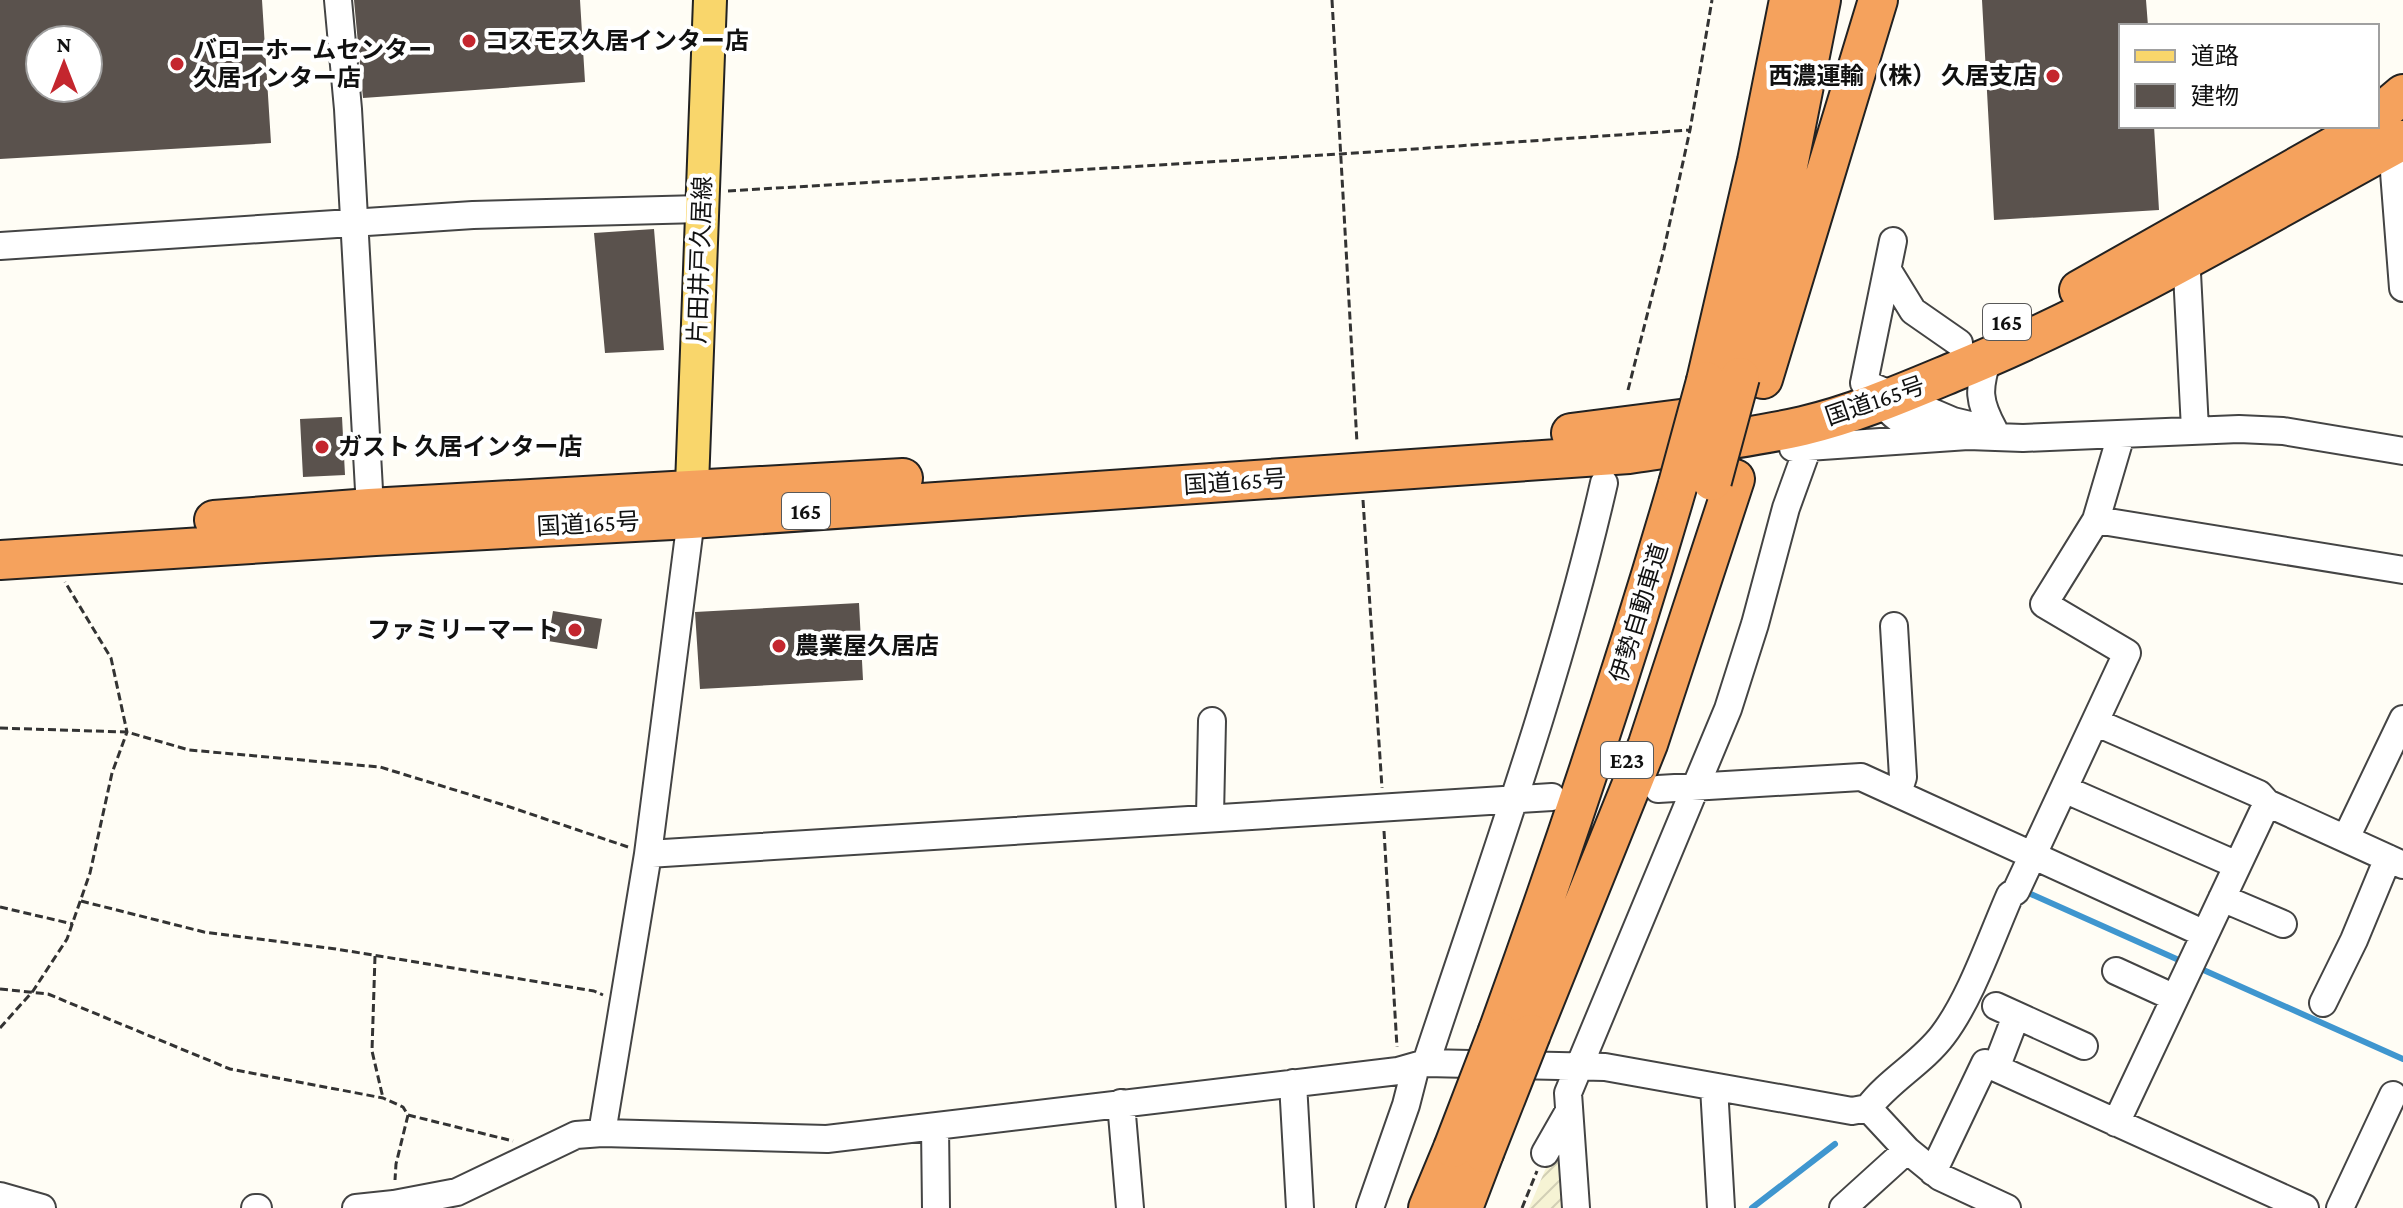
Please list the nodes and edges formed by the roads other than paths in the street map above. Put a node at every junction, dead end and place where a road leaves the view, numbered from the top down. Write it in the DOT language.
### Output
graph roads {
  1 [pos="338,0"];
  2 [pos="710,0"];
  3 [pos="1780,0"];
  4 [pos="1789,0"];
  5 [pos="1821,0"];
  6 [pos="1878,0"];
  7 [pos="1772,87"];
  8 [pos="2403,94"];
  9 [pos="2403,106"];
  10 [pos="2379,127"];
  11 [pos="2377,130"];
  12 [pos="702,200"];
  13 [pos="354,224"];
  14 [pos="1893,241"];
  15 [pos="0,246"];
  16 [pos="1889,272"];
  17 [pos="2187,273"];
  18 [pos="2403,288"];
  19 [pos="1974,350"];
  20 [pos="1736,379"];
  21 [pos="1879,394"];
  22 [pos="2195,429"];
  23 [pos="1994,430"];
  24 [pos="2121,435"];
  25 [pos="1968,436"];
  26 [pos="1808,447"];
  27 [pos="2403,451"];
  28 [pos="1629,454"];
  29 [pos="1604,483"];
  30 [pos="692,505"];
  31 [pos="370,508"];
  32 [pos="2096,520"];
  33 [pos="0,536"];
  34 [pos="0,560"];
  35 [pos="2403,570"];
  36 [pos="1894,626"];
  37 [pos="2403,719"];
  38 [pos="1212,721"];
  39 [pos="2095,722"];
  40 [pos="1696,787"];
  41 [pos="1658,789"];
  42 [pos="2064,789"];
  43 [pos="1898,793"];
  44 [pos="1552,797"];
  45 [pos="1513,801"];
  46 [pos="2267,803"];
  47 [pos="1210,816"];
  48 [pos="2346,838"];
  49 [pos="648,854"];
  50 [pos="2033,855"];
  51 [pos="2395,861"];
  52 [pos="2237,865"];
  53 [pos="2222,898"];
  54 [pos="2283,924"];
  55 [pos="2205,934"];
  56 [pos="2116,971"];
  57 [pos="2175,998"];
  58 [pos="2323,1003"];
  59 [pos="2084,1046"];
  60 [pos="1579,1066"];
  61 [pos="1413,1067"];
  62 [pos="1996,1068"];
  63 [pos="1293,1083"];
  64 [pos="1714,1087"];
  65 [pos="2393,1095"];
  66 [pos="1121,1103"];
  67 [pos="1868,1108"];
  68 [pos="1569,1111"];
  69 [pos="2116,1123"];
  70 [pos="935,1127"];
  71 [pos="602,1133"];
  72 [pos="1469,1150"];
  73 [pos="1907,1150"];
  74 [pos="1545,1153"];
  75 [pos="1933,1172"];
  76 [pos="0,1196"];
  77 [pos="394,1206"];
  78 [pos="42,1208"];
  79 [pos="356,1208"];
  80 [pos="936,1208"];
  81 [pos="1130,1208"];
  82 [pos="1300,1208"];
  83 [pos="1370,1208"];
  84 [pos="1428,1208"];
  85 [pos="1463,1208"];
  86 [pos="1576,1208"];
  87 [pos="1721,1208"];
  88 [pos="1843,1208"];
  89 [pos="2007,1208"];
  90 [pos="2305,1208"];
  91 [pos="2340,1208"];
  1 -- 13 [label="street"];
  2 -- 12 [label="main road, 片田井戸久居線"];
  3 -- 7 [label="highway"];
  4 -- 7 [label="highway, 伊勢自動車道 / E23"];
  5 -- 20 [label="highway, 伊勢自動車道 / E23"];
  6 -- 20 [label="highway"];
  7 -- 20 [label="highway, 伊勢自動車道 / E23"];
  8 -- 10 [label="highway"];
  9 -- 11 [label="highway, 国道165号 / 165"];
  11 -- 18 [label="street"];
  11 -- 19 [label="highway, 国道165号 / 165"];
  12 -- 13 [label="street"];
  12 -- 30 [label="main road, 片田井戸久居線"];
  13 -- 15 [label="street"];
  13 -- 31 [label="street"];
  14 -- 16 [label="street"];
  16 -- 19 [label="street"];
  16 -- 21 [label="street"];
  17 -- 22 [label="street"];
  19 -- 21 [label="highway, 国道165号 / 165"];
  19 -- 23 [label="street"];
  20 -- 72 [label="highway, 伊勢自動車道 / E23, bridge"];
  21 -- 23 [label="street"];
  21 -- 25 [label="street"];
  21 -- 28 [label="highway, 国道165号 / 165"];
  21 -- 30 [label="highway, 国道165号 / 165"];
  22 -- 24 [label="street"];
  22 -- 27 [label="street"];
  23 -- 24 [label="street"];
  24 -- 25 [label="street"];
  24 -- 32 [label="street"];
  25 -- 26 [label="street"];
  26 -- 28 [label="street"];
  26 -- 40 [label="street"];
  28 -- 30 [label="highway, 国道165号 / 165"];
  29 -- 45 [label="street"];
  30 -- 31 [label="highway, 国道165号 / 165"];
  30 -- 34 [label="highway, 国道165号 / 165"];
  30 -- 49 [label="street"];
  31 -- 33 [label="highway, 国道165号 / 165"];
  32 -- 35 [label="street"];
  32 -- 39 [label="street"];
  36 -- 43 [label="street"];
  37 -- 48 [label="street"];
  38 -- 47 [label="street"];
  39 -- 42 [label="street"];
  39 -- 46 [label="street"];
  40 -- 41 [label="street"];
  40 -- 43 [label="street"];
  40 -- 60 [label="street"];
  42 -- 50 [label="street"];
  42 -- 52 [label="street"];
  43 -- 50 [label="street"];
  44 -- 45 [label="street"];
  45 -- 47 [label="street"];
  45 -- 61 [label="street"];
  46 -- 48 [label="street"];
  46 -- 52 [label="street"];
  47 -- 49 [label="street"];
  48 -- 51 [label="street"];
  49 -- 71 [label="street"];
  50 -- 55 [label="street"];
  50 -- 67 [label="street"];
  51 -- 58 [label="street"];
  52 -- 53 [label="street"];
  53 -- 54 [label="street"];
  53 -- 55 [label="street"];
  55 -- 57 [label="street"];
  56 -- 57 [label="street"];
  57 -- 69 [label="street"];
  59 -- 62 [label="street"];
  60 -- 61 [label="street"];
  60 -- 64 [label="street"];
  60 -- 68 [label="street"];
  61 -- 63 [label="street"];
  61 -- 83 [label="street"];
  62 -- 69 [label="street"];
  62 -- 75 [label="street"];
  63 -- 66 [label="street"];
  63 -- 82 [label="street"];
  64 -- 67 [label="street"];
  64 -- 87 [label="street"];
  65 -- 91 [label="street"];
  66 -- 70 [label="street"];
  66 -- 81 [label="street"];
  67 -- 73 [label="street"];
  68 -- 74 [label="street"];
  68 -- 86 [label="street"];
  69 -- 90 [label="street"];
  70 -- 71 [label="street"];
  70 -- 80 [label="street"];
  71 -- 77 [label="street"];
  72 -- 84 [label="highway, 伊勢自動車道"];
  72 -- 85 [label="highway, 伊勢自動車道"];
  73 -- 75 [label="street"];
  73 -- 88 [label="street"];
  75 -- 89 [label="street"];
  76 -- 78 [label="street"];
  77 -- 79 [label="street"];
}
